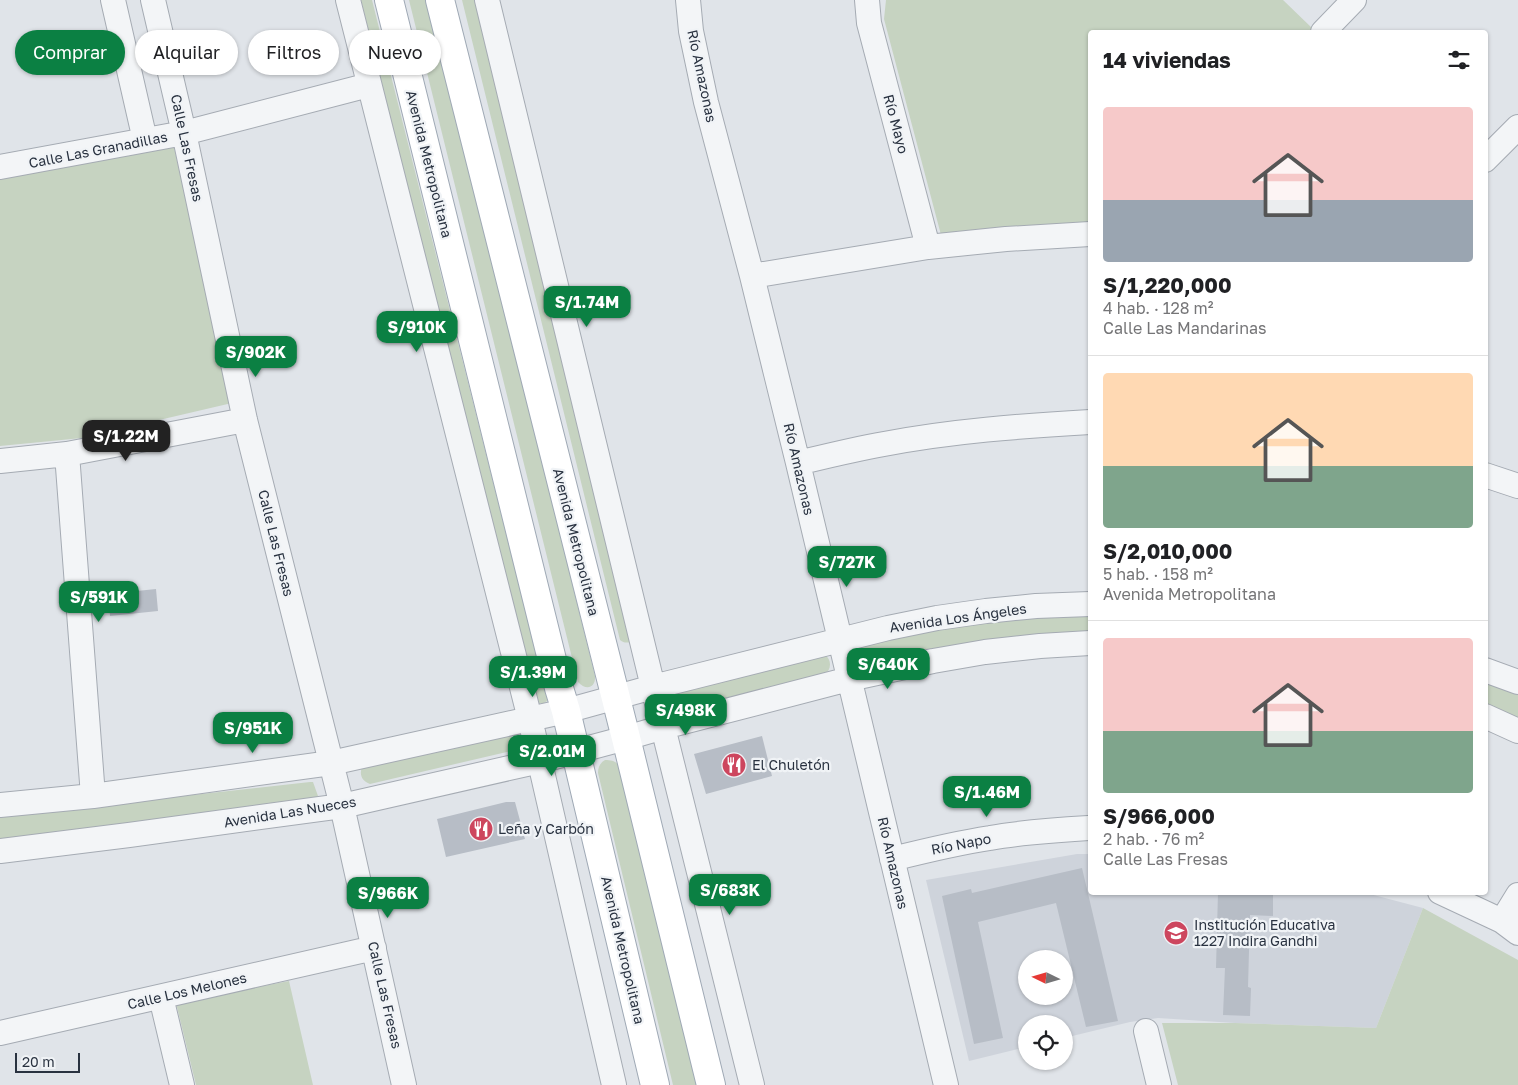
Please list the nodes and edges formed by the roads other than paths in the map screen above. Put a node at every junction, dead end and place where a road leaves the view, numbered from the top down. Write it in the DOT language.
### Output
graph roads {
  1 [pos="113,0"];
  2 [pos="153,0"];
  3 [pos="348,0"];
  4 [pos="389,0"];
  5 [pos="440,0"];
  6 [pos="688,0"];
  7 [pos="867,0"];
  8 [pos="487,1"];
  9 [pos="1340,5"];
  10 [pos="1323,30"];
  11 [pos="369,85"];
  12 [pos="1518,127"];
  13 [pos="184,133"];
  14 [pos="145,140"];
  15 [pos="1488,157"];
  16 [pos="0,167"];
  17 [pos="1088,234"];
  18 [pos="928,247"];
  19 [pos="752,276"];
  20 [pos="245,420"];
  21 [pos="1088,422"];
  22 [pos="68,454"];
  23 [pos="0,461"];
  24 [pos="798,463"];
  25 [pos="1488,476"];
  26 [pos="1518,486"];
  27 [pos="1088,604"];
  28 [pos="840,639"];
  29 [pos="1088,644"];
  30 [pos="1488,671"];
  31 [pos="849,679"];
  32 [pos="1518,682"];
  33 [pos="653,686"];
  34 [pos="615,698"];
  35 [pos="566,711"];
  36 [pos="1488,717"];
  37 [pos="530,719"];
  38 [pos="664,726"];
  39 [pos="1518,731"];
  40 [pos="626,738"];
  41 [pos="576,750"];
  42 [pos="540,761"];
  43 [pos="331,763"];
  44 [pos="93,796"];
  45 [pos="0,805"];
  46 [pos="342,806"];
  47 [pos="1088,828"];
  48 [pos="0,851"];
  49 [pos="892,859"];
  50 [pos="1446,895"];
  51 [pos="1518,895"];
  52 [pos="1510,927"];
  53 [pos="374,948"];
  54 [pos="161,997"];
  55 [pos="1146,1030"];
  56 [pos="0,1033"];
  57 [pos="182,1085"];
  58 [pos="404,1085"];
  59 [pos="614,1085"];
  60 [pos="655,1085"];
  61 [pos="711,1085"];
  62 [pos="752,1085"];
  63 [pos="946,1085"];
  64 [pos="1159,1085"];
  1 -- 14 [label="street"];
  2 -- 13 [label="street, Calle Las Fresas"];
  3 -- 11 [label="street"];
  4 -- 35 [label="main road, Avenida Metropolitana"];
  5 -- 34 [label="main road, Avenida Metropolitana"];
  6 -- 19 [label="street, Río Amazonas"];
  7 -- 18 [label="street, Río Mayo"];
  8 -- 33 [label="street"];
  9 -- 10 [label="street"];
  11 -- 13 [label="street, Calle Las Granadillas"];
  11 -- 37 [label="street"];
  12 -- 15 [label="street"];
  13 -- 14 [label="street, Calle Las Granadillas"];
  13 -- 20 [label="street, Calle Las Fresas"];
  14 -- 16 [label="street, Calle Las Granadillas"];
  17 -- 18 [label="street"];
  18 -- 19 [label="street"];
  19 -- 24 [label="street, Río Amazonas"];
  20 -- 22 [label="street"];
  20 -- 43 [label="street, Calle Las Fresas"];
  21 -- 24 [label="street"];
  22 -- 23 [label="street"];
  22 -- 44 [label="street"];
  24 -- 28 [label="street, Río Amazonas"];
  25 -- 26 [label="street"];
  27 -- 28 [label="street, Avenida Los Ángeles"];
  28 -- 31 [label="street, Río Amazonas"];
  28 -- 33 [label="street, Avenida Los Ángeles"];
  29 -- 31 [label="street"];
  30 -- 32 [label="street"];
  31 -- 38 [label="street"];
  31 -- 49 [label="street, Río Amazonas"];
  33 -- 34 [label="street, Avenida Los Ángeles"];
  33 -- 38 [label="street"];
  34 -- 35 [label="street, Avenida Los Ángeles"];
  34 -- 40 [label="main road, Avenida Metropolitana"];
  35 -- 37 [label="street"];
  35 -- 41 [label="main road, Avenida Metropolitana"];
  36 -- 39 [label="street"];
  37 -- 42 [label="street"];
  37 -- 43 [label="street"];
  38 -- 40 [label="street"];
  38 -- 62 [label="street"];
  40 -- 41 [label="street"];
  40 -- 61 [label="main road, Avenida Metropolitana"];
  41 -- 42 [label="street, Avenida Las Nueces"];
  41 -- 60 [label="main road, Avenida Metropolitana"];
  42 -- 46 [label="street, Avenida Las Nueces"];
  42 -- 59 [label="street"];
  43 -- 44 [label="street"];
  43 -- 46 [label="street, Calle Las Fresas"];
  44 -- 45 [label="street"];
  46 -- 48 [label="street, Avenida Las Nueces"];
  46 -- 53 [label="street, Calle Las Fresas"];
  47 -- 49 [label="street, Río Napo"];
  49 -- 63 [label="street, Río Amazonas"];
  50 -- 52 [label="street"];
  51 -- 52 [label="street"];
  53 -- 54 [label="street, Calle Los Melones"];
  53 -- 58 [label="street, Calle Las Fresas"];
  54 -- 56 [label="street, Calle Los Melones"];
  54 -- 57 [label="street"];
  55 -- 64 [label="street"];
}
